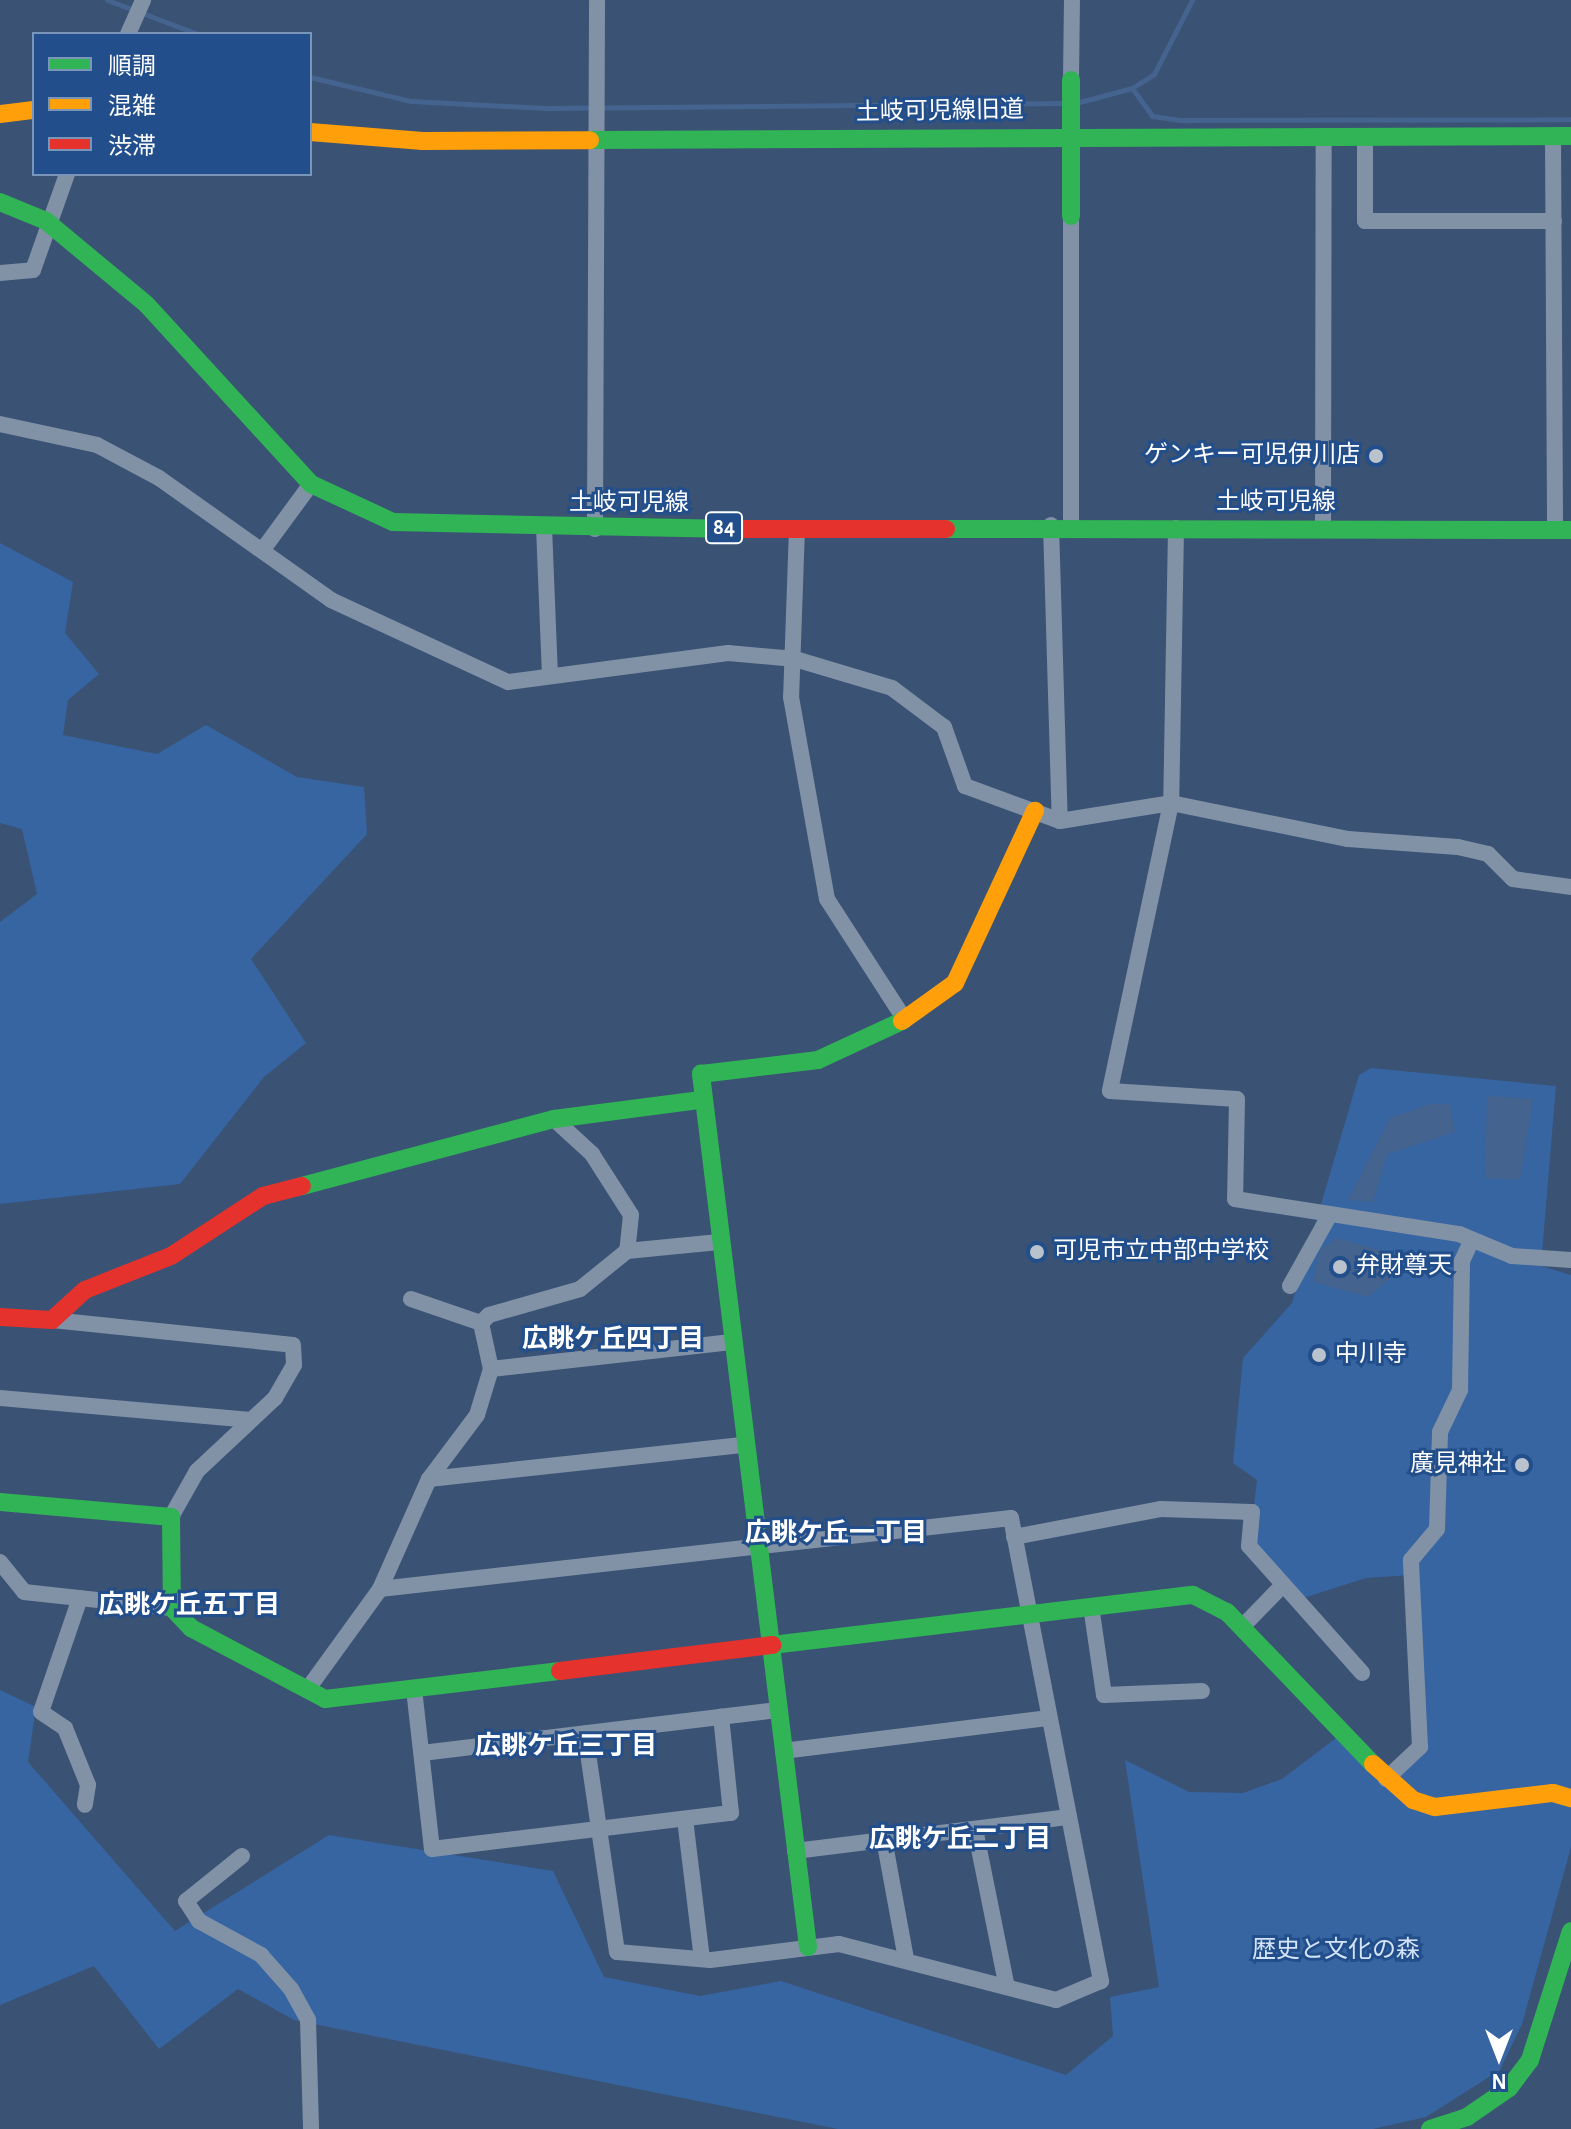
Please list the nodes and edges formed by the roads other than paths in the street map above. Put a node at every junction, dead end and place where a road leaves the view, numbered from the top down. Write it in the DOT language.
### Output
graph roads {
  1 [pos="597,0"];
  2 [pos="1072,0"];
  3 [pos="142,1"];
  4 [pos="131,28"];
  5 [pos="1071,80"];
  6 [pos="32,110"];
  7 [pos="0,114"];
  8 [pos="1071,127"];
  9 [pos="312,132"];
  10 [pos="1324,136"];
  11 [pos="1365,136"];
  12 [pos="1562,136"];
  13 [pos="596,140"];
  14 [pos="66,176"];
  15 [pos="0,202"];
  16 [pos="1071,216"];
  17 [pos="46,221"];
  18 [pos="1554,221"];
  19 [pos="0,273"];
  20 [pos="0,424"];
  21 [pos="311,484"];
  22 [pos="1051,525"];
  23 [pos="1071,525"];
  24 [pos="544,527"];
  25 [pos="1323,527"];
  26 [pos="797,528"];
  27 [pos="1176,528"];
  28 [pos="595,529"];
  29 [pos="1563,530"];
  30 [pos="264,548"];
  31 [pos="795,659"];
  32 [pos="550,675"];
  33 [pos="1171,803"];
  34 [pos="1035,811"];
  35 [pos="1060,821"];
  36 [pos="1571,887"];
  37 [pos="905,1020"];
  38 [pos="701,1100"];
  39 [pos="554,1119"];
  40 [pos="1329,1216"];
  41 [pos="719,1242"];
  42 [pos="1471,1242"];
  43 [pos="627,1251"];
  44 [pos="1571,1260"];
  45 [pos="1290,1286"];
  46 [pos="411,1299"];
  47 [pos="0,1317"];
  48 [pos="52,1320"];
  49 [pos="481,1323"];
  50 [pos="731,1342"];
  51 [pos="491,1369"];
  52 [pos="0,1398"];
  53 [pos="251,1420"];
  54 [pos="744,1445"];
  55 [pos="429,1479"];
  56 [pos="0,1502"];
  57 [pos="171,1517"];
  58 [pos="1014,1537"];
  59 [pos="757,1546"];
  60 [pos="0,1562"];
  61 [pos="1283,1585"];
  62 [pos="380,1589"];
  63 [pos="80,1598"];
  64 [pos="1091,1606"];
  65 [pos="172,1608"];
  66 [pos="1027,1614"];
  67 [pos="1242,1627"];
  68 [pos="770,1646"];
  69 [pos="1362,1673"];
  70 [pos="414,1689"];
  71 [pos="307,1690"];
  72 [pos="1202,1691"];
  73 [pos="776,1710"];
  74 [pos="721,1717"];
  75 [pos="1047,1718"];
  76 [pos="585,1733"];
  77 [pos="783,1751"];
  78 [pos="422,1753"];
  79 [pos="1386,1779"];
  80 [pos="1571,1798"];
  81 [pos="85,1805"];
  82 [pos="1069,1817"];
  83 [pos="685,1819"];
  84 [pos="598,1828"];
  85 [pos="975,1829"];
  86 [pos="884,1839"];
  87 [pos="795,1851"];
  88 [pos="242,1856"];
  89 [pos="1571,1931"];
  90 [pos="808,1947"];
  91 [pos="702,1959"];
  92 [pos="906,1959"];
  93 [pos="1007,1987"];
  94 [pos="311,2129"];
  95 [pos="1430,2129"];
  1 -- 13 [label="street"];
  2 -- 5 [label="street"];
  3 -- 4 [label="street"];
  5 -- 8 [label="street"];
  6 -- 7 [label="street"];
  8 -- 10 [label="street, 土岐可児線旧道"];
  8 -- 13 [label="street, 土岐可児線旧道"];
  8 -- 16 [label="street"];
  9 -- 13 [label="street, 土岐可児線旧道"];
  10 -- 11 [label="street, 土岐可児線旧道"];
  10 -- 25 [label="street"];
  11 -- 12 [label="street, 土岐可児線旧道"];
  11 -- 18 [label="street"];
  12 -- 18 [label="street"];
  13 -- 28 [label="street"];
  14 -- 17 [label="street"];
  15 -- 17 [label="street, 土岐可児線 / 84"];
  16 -- 23 [label="street"];
  17 -- 19 [label="street"];
  17 -- 21 [label="street, 土岐可児線 / 84"];
  18 -- 29 [label="street"];
  20 -- 30 [label="street"];
  21 -- 24 [label="street, 土岐可児線 / 84"];
  21 -- 30 [label="street"];
  22 -- 23 [label="street, 土岐可児線 / 84"];
  22 -- 26 [label="street, 土岐可児線 / 84"];
  22 -- 35 [label="street"];
  23 -- 27 [label="street, 土岐可児線 / 84"];
  24 -- 28 [label="street, 土岐可児線 / 84"];
  24 -- 32 [label="street"];
  25 -- 27 [label="street, 土岐可児線 / 84"];
  25 -- 29 [label="street, 土岐可児線 / 84"];
  26 -- 28 [label="street, 土岐可児線 / 84"];
  26 -- 31 [label="street"];
  27 -- 33 [label="street"];
  30 -- 32 [label="street"];
  31 -- 32 [label="street"];
  31 -- 34 [label="street"];
  31 -- 37 [label="street"];
  33 -- 35 [label="street"];
  33 -- 36 [label="street"];
  33 -- 40 [label="street"];
  34 -- 35 [label="street"];
  34 -- 37 [label="street"];
  37 -- 38 [label="street"];
  38 -- 39 [label="street"];
  38 -- 41 [label="street"];
  39 -- 43 [label="street"];
  39 -- 48 [label="street"];
  40 -- 42 [label="street"];
  40 -- 45 [label="street"];
  41 -- 43 [label="street"];
  41 -- 50 [label="street"];
  42 -- 44 [label="street"];
  42 -- 79 [label="street"];
  43 -- 49 [label="street"];
  46 -- 49 [label="street"];
  47 -- 48 [label="street"];
  48 -- 53 [label="street"];
  49 -- 51 [label="street"];
  50 -- 51 [label="street"];
  50 -- 54 [label="street"];
  51 -- 55 [label="street"];
  52 -- 53 [label="street"];
  53 -- 57 [label="street"];
  54 -- 55 [label="street"];
  54 -- 59 [label="street"];
  55 -- 62 [label="street"];
  56 -- 57 [label="street"];
  57 -- 65 [label="street"];
  58 -- 59 [label="street"];
  58 -- 61 [label="street"];
  58 -- 66 [label="street"];
  59 -- 62 [label="street"];
  59 -- 68 [label="street"];
  60 -- 63 [label="street"];
  61 -- 67 [label="street"];
  61 -- 69 [label="street"];
  62 -- 71 [label="street"];
  63 -- 65 [label="street"];
  63 -- 81 [label="street"];
  64 -- 66 [label="street"];
  64 -- 67 [label="street"];
  64 -- 72 [label="street"];
  65 -- 71 [label="street"];
  66 -- 68 [label="street"];
  66 -- 75 [label="street"];
  67 -- 79 [label="street"];
  68 -- 70 [label="street"];
  68 -- 73 [label="street"];
  70 -- 71 [label="street"];
  70 -- 78 [label="street"];
  73 -- 74 [label="street"];
  73 -- 77 [label="street"];
  74 -- 76 [label="street"];
  74 -- 83 [label="street"];
  75 -- 77 [label="street"];
  75 -- 82 [label="street"];
  76 -- 78 [label="street"];
  76 -- 84 [label="street"];
  77 -- 87 [label="street"];
  78 -- 84 [label="street"];
  79 -- 80 [label="street"];
  82 -- 85 [label="street"];
  82 -- 93 [label="street"];
  83 -- 84 [label="street"];
  83 -- 91 [label="street"];
  84 -- 91 [label="street"];
  85 -- 86 [label="street"];
  85 -- 93 [label="street"];
  86 -- 87 [label="street"];
  86 -- 92 [label="street"];
  87 -- 90 [label="street"];
  88 -- 94 [label="street"];
  89 -- 95 [label="street"];
  90 -- 91 [label="street"];
  90 -- 92 [label="street"];
  92 -- 93 [label="street"];
}
